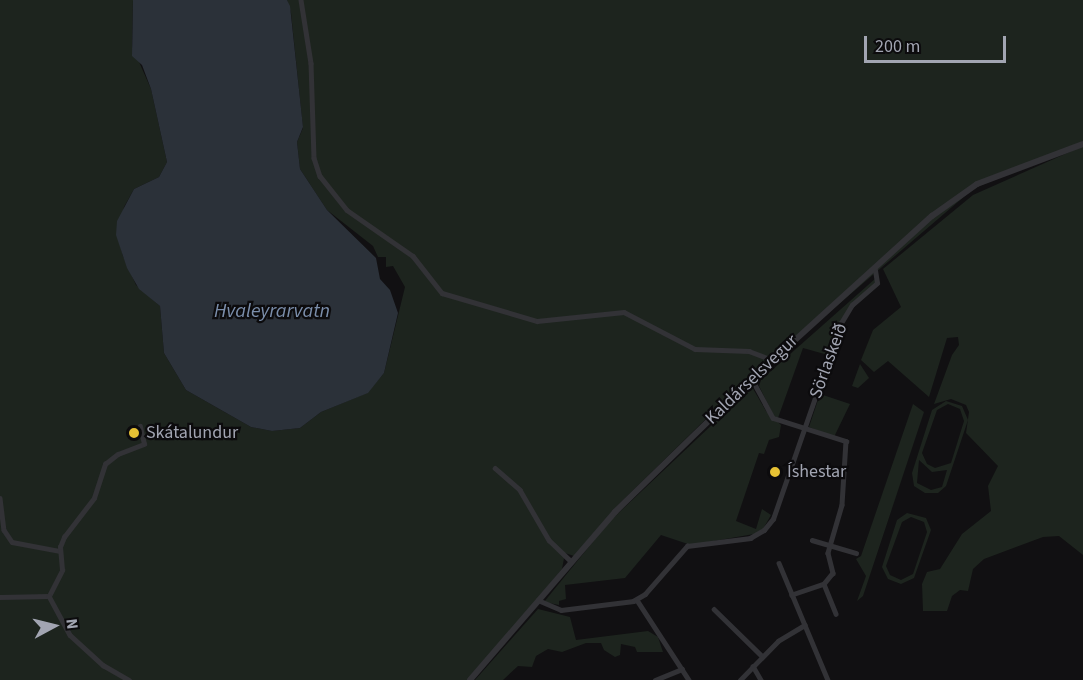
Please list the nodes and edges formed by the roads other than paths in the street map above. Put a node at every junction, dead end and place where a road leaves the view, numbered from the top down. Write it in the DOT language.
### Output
graph roads {
  1 [pos="301,0"];
  2 [pos="1083,144"];
  3 [pos="875,270"];
  4 [pos="773,360"];
  5 [pos="752,379"];
  6 [pos="140,426"];
  7 [pos="804,429"];
  8 [pos="495,468"];
  9 [pos="0,498"];
  10 [pos="812,540"];
  11 [pos="831,546"];
  12 [pos="60,551"];
  13 [pos="856,553"];
  14 [pos="570,560"];
  15 [pos="779,563"];
  16 [pos="824,584"];
  17 [pos="792,595"];
  18 [pos="49,596"];
  19 [pos="0,597"];
  20 [pos="538,600"];
  21 [pos="637,600"];
  22 [pos="714,609"];
  23 [pos="836,614"];
  24 [pos="805,625"];
  25 [pos="762,656"];
  26 [pos="753,666"];
  27 [pos="682,669"];
  28 [pos="129,680"];
  29 [pos="470,680"];
  30 [pos="655,680"];
  31 [pos="689,680"];
  32 [pos="740,680"];
  33 [pos="761,680"];
  34 [pos="828,680"];
  1 -- 4 [label="street"];
  2 -- 3 [label="street, Kaldárselsvegur"];
  3 -- 4 [label="street, Kaldárselsvegur"];
  3 -- 7 [label="street, Sörlaskeið"];
  4 -- 5 [label="street, Kaldárselsvegur"];
  5 -- 7 [label="street"];
  5 -- 14 [label="street, Kaldárselsvegur"];
  6 -- 12 [label="street"];
  7 -- 11 [label="street"];
  7 -- 21 [label="street, Sörlaskeið"];
  8 -- 14 [label="street"];
  9 -- 12 [label="street"];
  10 -- 11 [label="street"];
  11 -- 13 [label="street"];
  11 -- 16 [label="street"];
  12 -- 18 [label="street"];
  14 -- 20 [label="street, Kaldárselsvegur"];
  15 -- 17 [label="street"];
  16 -- 17 [label="street"];
  16 -- 23 [label="street"];
  17 -- 24 [label="street"];
  18 -- 19 [label="street"];
  18 -- 28 [label="street"];
  20 -- 21 [label="street"];
  20 -- 29 [label="street, Kaldárselsvegur"];
  21 -- 27 [label="street"];
  22 -- 25 [label="street"];
  24 -- 25 [label="street"];
  24 -- 34 [label="street"];
  25 -- 26 [label="street"];
  26 -- 32 [label="street"];
  26 -- 33 [label="street"];
  27 -- 30 [label="street"];
  27 -- 31 [label="street"];
}
